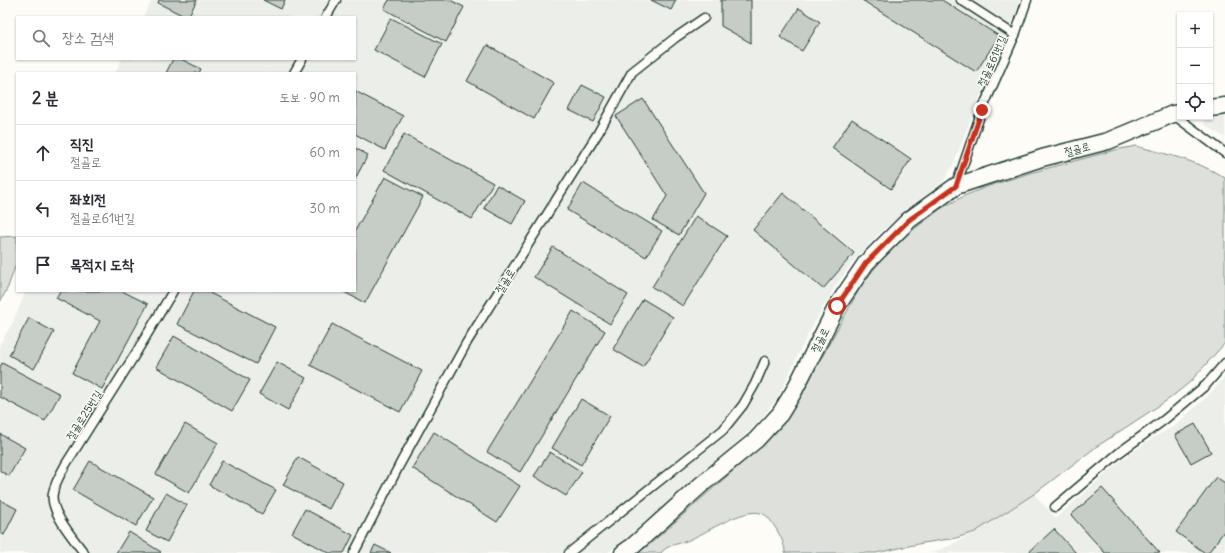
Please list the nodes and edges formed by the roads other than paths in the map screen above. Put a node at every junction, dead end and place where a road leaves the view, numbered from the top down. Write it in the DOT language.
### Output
graph roads {
  1 [pos="336,0"];
  2 [pos="961,0"];
  3 [pos="1027,0"];
  4 [pos="327,16"];
  5 [pos="704,18"];
  6 [pos="1015,35"];
  7 [pos="301,60"];
  8 [pos="295,72"];
  9 [pos="1225,106"];
  10 [pos="1213,108"];
  11 [pos="1177,114"];
  12 [pos="1185,120"];
  13 [pos="1225,152"];
  14 [pos="956,186"];
  15 [pos="172,292"];
  16 [pos="765,361"];
  17 [pos="1225,363"];
  18 [pos="1055,507"];
  19 [pos="84,553"];
  20 [pos="354,553"];
  21 [pos="569,553"];
  22 [pos="622,553"];
  1 -- 4 [label="lane"];
  2 -- 6 [label="lane, 절골로61번길"];
  3 -- 6 [label="lane, 절골로61번길"];
  5 -- 20 [label="lane, 절골로"];
  6 -- 14 [label="lane, 절골로61번길"];
  7 -- 8 [label="lane"];
  9 -- 10 [label="street"];
  11 -- 14 [label="street, 절골로"];
  12 -- 13 [label="lane, 절골로"];
  14 -- 22 [label="street, 절골로"];
  15 -- 19 [label="lane, 절골로25번길"];
  16 -- 21 [label="lane"];
  17 -- 18 [label="lane"];
}
